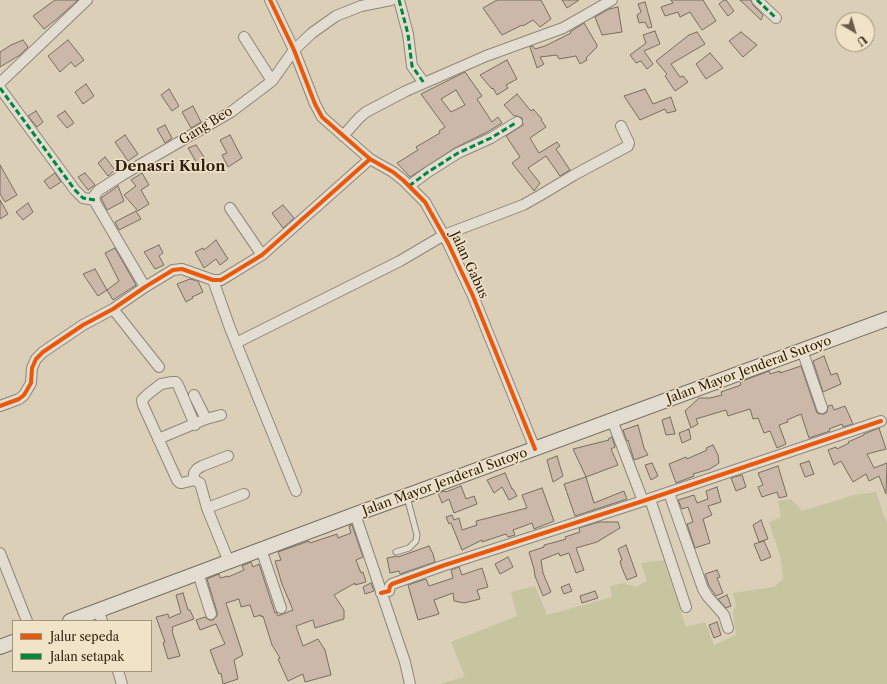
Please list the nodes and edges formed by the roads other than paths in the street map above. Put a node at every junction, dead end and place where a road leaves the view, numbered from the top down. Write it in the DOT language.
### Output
graph roads {
  1 [pos="87,0"];
  2 [pos="270,0"];
  3 [pos="391,0"];
  4 [pos="399,0"];
  5 [pos="612,0"];
  6 [pos="757,0"];
  7 [pos="776,18"];
  8 [pos="244,36"];
  9 [pos="294,50"];
  10 [pos="272,81"];
  11 [pos="0,83"];
  12 [pos="424,84"];
  13 [pos="0,88"];
  14 [pos="517,122"];
  15 [pos="621,126"];
  16 [pos="343,136"];
  17 [pos="359,150"];
  18 [pos="370,158"];
  19 [pos="359,169"];
  20 [pos="409,186"];
  21 [pos="95,200"];
  22 [pos="230,208"];
  23 [pos="446,239"];
  24 [pos="262,255"];
  25 [pos="213,280"];
  26 [pos="145,287"];
  27 [pos="113,309"];
  28 [pos="887,319"];
  29 [pos="236,343"];
  30 [pos="802,350"];
  31 [pos="159,367"];
  32 [pos="184,399"];
  33 [pos="0,406"];
  34 [pos="822,408"];
  35 [pos="221,415"];
  36 [pos="206,420"];
  37 [pos="612,420"];
  38 [pos="881,421"];
  39 [pos="194,425"];
  40 [pos="158,439"];
  41 [pos="535,449"];
  42 [pos="228,456"];
  43 [pos="194,480"];
  44 [pos="296,491"];
  45 [pos="669,493"];
  46 [pos="244,494"];
  47 [pos="406,496"];
  48 [pos="646,500"];
  49 [pos="207,508"];
  50 [pos="359,513"];
  51 [pos="261,549"];
  52 [pos="396,552"];
  53 [pos="0,553"];
  54 [pos="229,562"];
  55 [pos="198,573"];
  56 [pos="385,592"];
  57 [pos="686,607"];
  58 [pos="281,608"];
  59 [pos="211,614"];
  60 [pos="101,616"];
  61 [pos="28,620"];
  62 [pos="76,620"];
  63 [pos="728,628"];
  64 [pos="12,642"];
  65 [pos="0,647"];
  66 [pos="118,672"];
  67 [pos="122,684"];
  68 [pos="410,684"];
  1 -- 11 [label="street"];
  2 -- 9 [label="street, Jalan Gabus"];
  3 -- 9 [label="street, Gang Beo"];
  4 -- 12 [label="street"];
  5 -- 12 [label="street"];
  6 -- 7 [label="street"];
  8 -- 10 [label="street"];
  9 -- 10 [label="street, Gang Beo"];
  9 -- 16 [label="street, Jalan Gabus"];
  10 -- 21 [label="street, Gang Beo"];
  12 -- 16 [label="street"];
  13 -- 21 [label="street"];
  14 -- 20 [label="street"];
  15 -- 23 [label="street"];
  16 -- 17 [label="street, Jalan Gabus"];
  17 -- 18 [label="street, Jalan Gabus"];
  17 -- 19 [label="street"];
  18 -- 19 [label="street"];
  18 -- 20 [label="street, Jalan Gabus"];
  19 -- 24 [label="street"];
  20 -- 23 [label="street, Jalan Gabus"];
  21 -- 26 [label="street"];
  22 -- 24 [label="street"];
  23 -- 29 [label="street"];
  23 -- 41 [label="street, Jalan Gabus"];
  24 -- 25 [label="street"];
  25 -- 26 [label="street"];
  25 -- 29 [label="street"];
  26 -- 27 [label="street"];
  27 -- 31 [label="street"];
  27 -- 33 [label="street"];
  28 -- 30 [label="main road, Jalan Mayor Jenderal Sutoyo"];
  29 -- 44 [label="street"];
  30 -- 34 [label="street"];
  30 -- 37 [label="main road, Jalan Mayor Jenderal Sutoyo"];
  32 -- 36 [label="street"];
  32 -- 39 [label="street"];
  32 -- 40 [label="street"];
  35 -- 36 [label="street"];
  36 -- 39 [label="street"];
  37 -- 41 [label="main road, Jalan Mayor Jenderal Sutoyo"];
  37 -- 48 [label="street"];
  38 -- 45 [label="street"];
  39 -- 40 [label="street"];
  40 -- 43 [label="street"];
  41 -- 47 [label="main road, Jalan Mayor Jenderal Sutoyo"];
  42 -- 43 [label="street"];
  43 -- 49 [label="street"];
  45 -- 48 [label="street"];
  45 -- 63 [label="street"];
  46 -- 49 [label="street"];
  47 -- 50 [label="main road, Jalan Mayor Jenderal Sutoyo"];
  47 -- 52 [label="lane"];
  48 -- 56 [label="street"];
  48 -- 57 [label="street"];
  49 -- 54 [label="street"];
  50 -- 51 [label="main road, Jalan Mayor Jenderal Sutoyo"];
  50 -- 56 [label="street"];
  51 -- 54 [label="main road, Jalan Mayor Jenderal Sutoyo"];
  51 -- 58 [label="street"];
  53 -- 61 [label="street"];
  54 -- 55 [label="main road, Jalan Mayor Jenderal Sutoyo"];
  55 -- 59 [label="street"];
  55 -- 60 [label="main road, Jalan Mayor Jenderal Sutoyo"];
  56 -- 68 [label="street"];
  60 -- 62 [label="main road, Jalan Mayor Jenderal Sutoyo"];
  64 -- 65 [label="main road"];
  66 -- 67 [label="street"];
}
